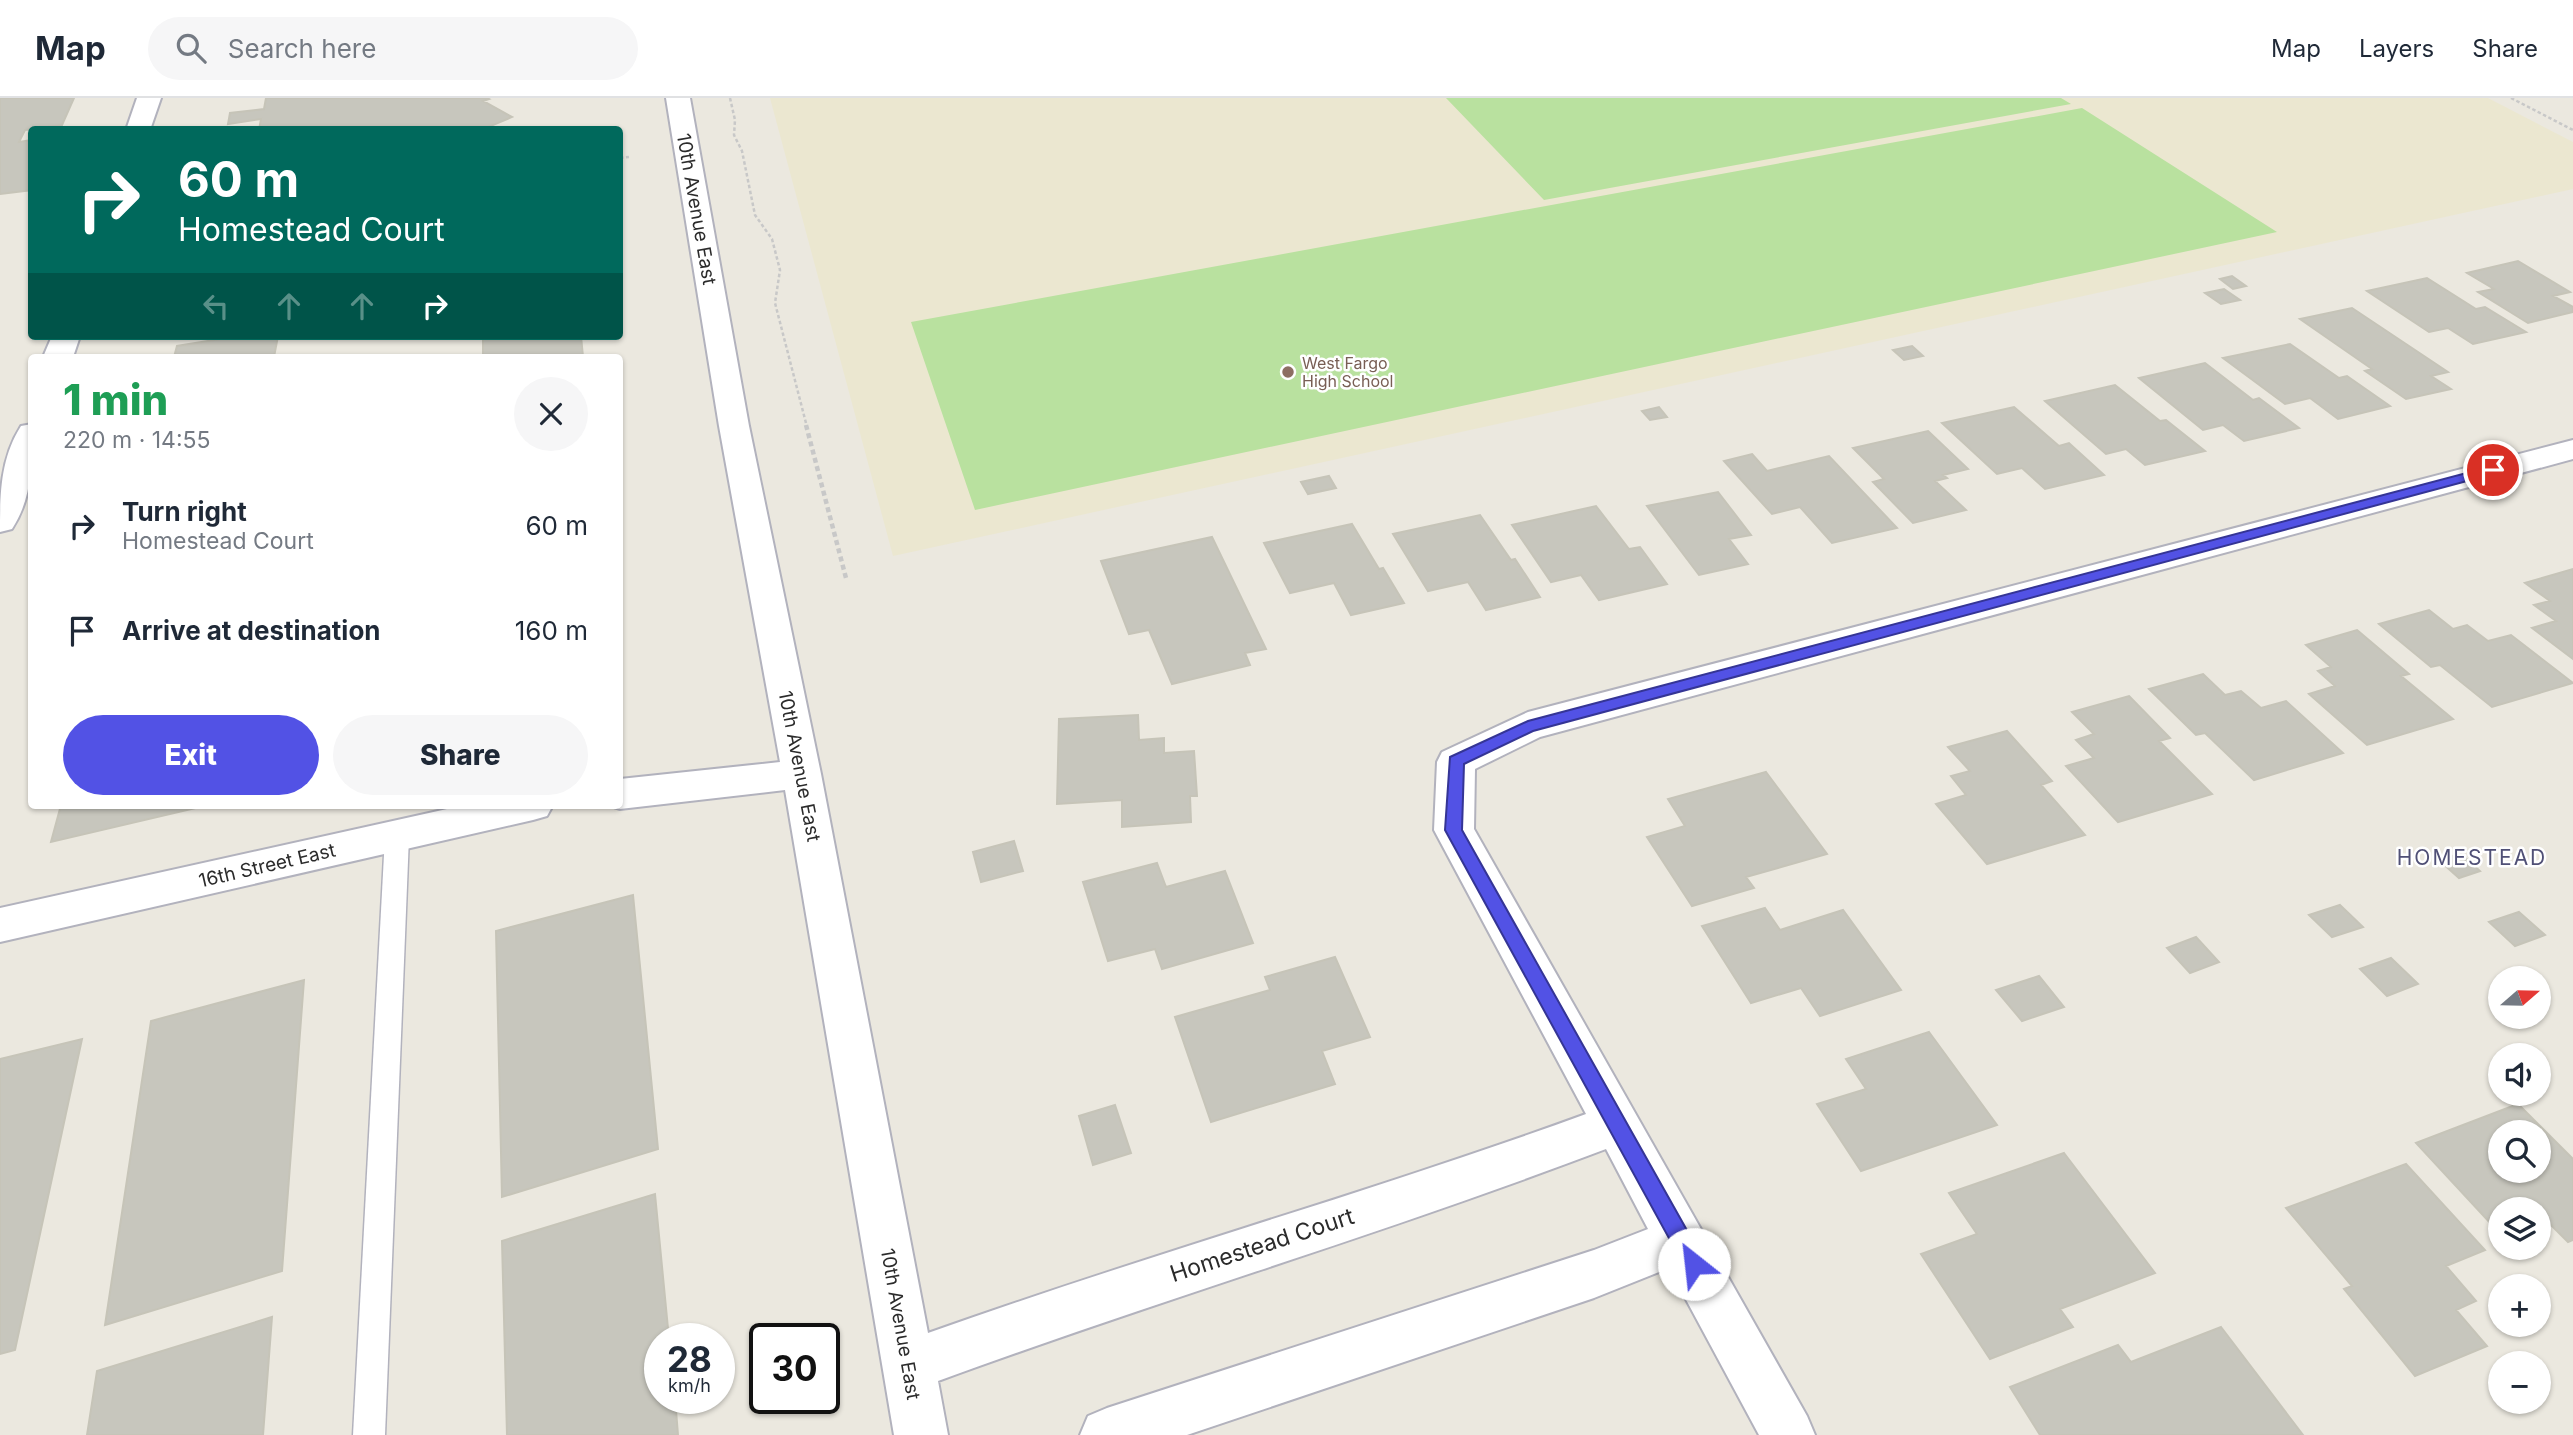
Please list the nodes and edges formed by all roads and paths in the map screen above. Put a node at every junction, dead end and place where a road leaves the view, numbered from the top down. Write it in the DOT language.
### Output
graph roads {
  1 [pos="149,98"];
  2 [pos="678,98"];
  3 [pos="730,98"];
  4 [pos="2511,98"];
  5 [pos="139,126"];
  6 [pos="2573,130"];
  7 [pos="629,157"];
  8 [pos="623,158"];
  9 [pos="28,444"];
  10 [pos="2573,449"];
  11 [pos="0,522"];
  12 [pos="846,578"];
  13 [pos="802,774"];
  14 [pos="623,794"];
  15 [pos="515,809"];
  16 [pos="397,836"];
  17 [pos="0,925"];
  18 [pos="1617,1124"];
  19 [pos="1681,1240"];
  20 [pos="908,1366"];
  21 [pos="369,1435"];
  22 [pos="921,1435"];
  23 [pos="1107,1435"];
  24 [pos="1788,1435"];
  1 -- 5 [label="street"];
  2 -- 13 [label="street, 10th Avenue East"];
  3 -- 12 [label="path"];
  4 -- 6 [label="path"];
  7 -- 8 [label="path"];
  9 -- 11 [label="street"];
  10 -- 18 [label="street"];
  13 -- 14 [label="street"];
  13 -- 20 [label="street, 10th Avenue East"];
  15 -- 16 [label="street, 16th Street East"];
  16 -- 17 [label="street, 16th Street East"];
  16 -- 21 [label="lane"];
  18 -- 19 [label="street"];
  18 -- 20 [label="street, Homestead Court"];
  19 -- 23 [label="street"];
  19 -- 24 [label="street"];
  20 -- 22 [label="street, 10th Avenue East"];
}
